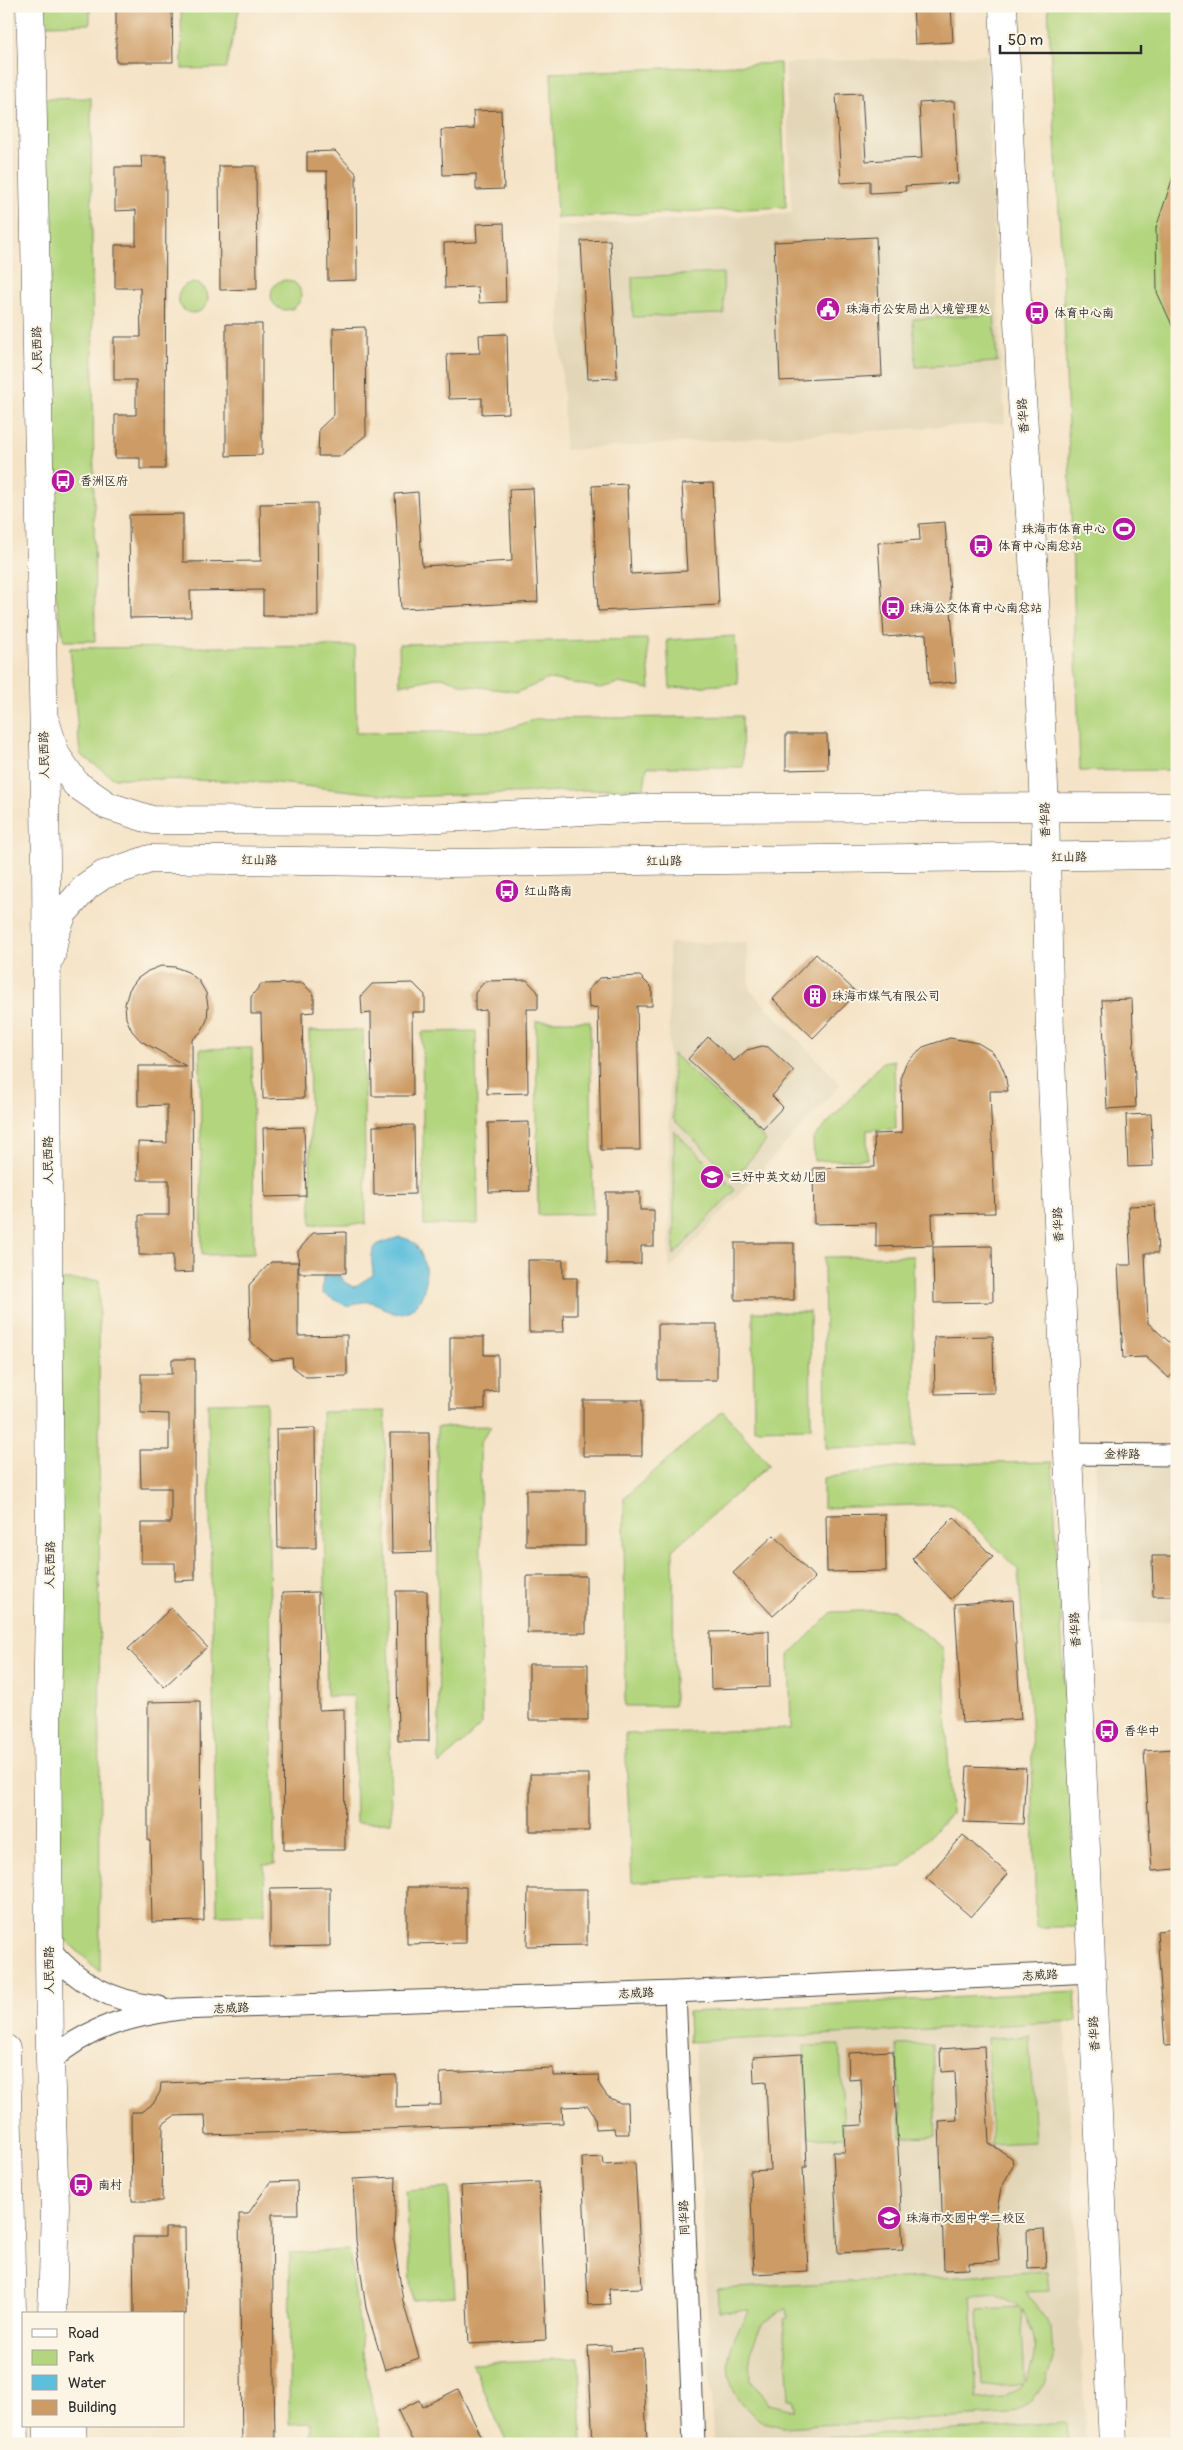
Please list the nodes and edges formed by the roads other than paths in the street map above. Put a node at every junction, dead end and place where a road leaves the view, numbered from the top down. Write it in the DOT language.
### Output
graph roads {
  1 [pos="30,6"];
  2 [pos="1003,6"];
  3 [pos="43,710"];
  4 [pos="1045,807"];
  5 [pos="1177,807"];
  6 [pos="1177,855"];
  7 [pos="1046,857"];
  8 [pos="47,985"];
  9 [pos="1068,1454"];
  10 [pos="1177,1455"];
  11 [pos="49,1948"];
  12 [pos="1091,1972"];
  13 [pos="675,1992"];
  14 [pos="180,2009"];
  15 [pos="6,2049"];
  16 [pos="50,2061"];
  17 [pos="55,2205"];
  18 [pos="52,2312"];
  19 [pos="64,2312"];
  20 [pos="48,2428"];
  21 [pos="72,2428"];
  22 [pos="13,2441"];
  23 [pos="48,2444"];
  24 [pos="73,2444"];
  25 [pos="694,2444"];
  26 [pos="1113,2444"];
  1 -- 3 [label="main road, 人民西路"];
  2 -- 4 [label="main road, 香华路"];
  3 -- 4 [label="main road"];
  3 -- 8 [label="main road, 人民西路"];
  4 -- 5 [label="main road"];
  4 -- 7 [label="main road, 香华路"];
  6 -- 7 [label="main road, 红山路"];
  7 -- 8 [label="main road, 红山路"];
  7 -- 9 [label="main road, 香华路"];
  8 -- 11 [label="main road, 人民西路"];
  9 -- 10 [label="street, 金桦路"];
  9 -- 12 [label="main road, 香华路"];
  11 -- 14 [label="street, 志威路"];
  11 -- 16 [label="main road, 人民西路"];
  12 -- 13 [label="street, 志威路"];
  12 -- 26 [label="main road, 香华路"];
  13 -- 14 [label="street, 志威路"];
  13 -- 25 [label="street, 同华路"];
  14 -- 16 [label="street, 志威路"];
  15 -- 22 [label="main road"];
  16 -- 17 [label="main road, 人民西路"];
  17 -- 18 [label="main road, 人民西路"];
  17 -- 19 [label="main road"];
  20 -- 23 [label="main road"];
  21 -- 24 [label="main road"];
}
